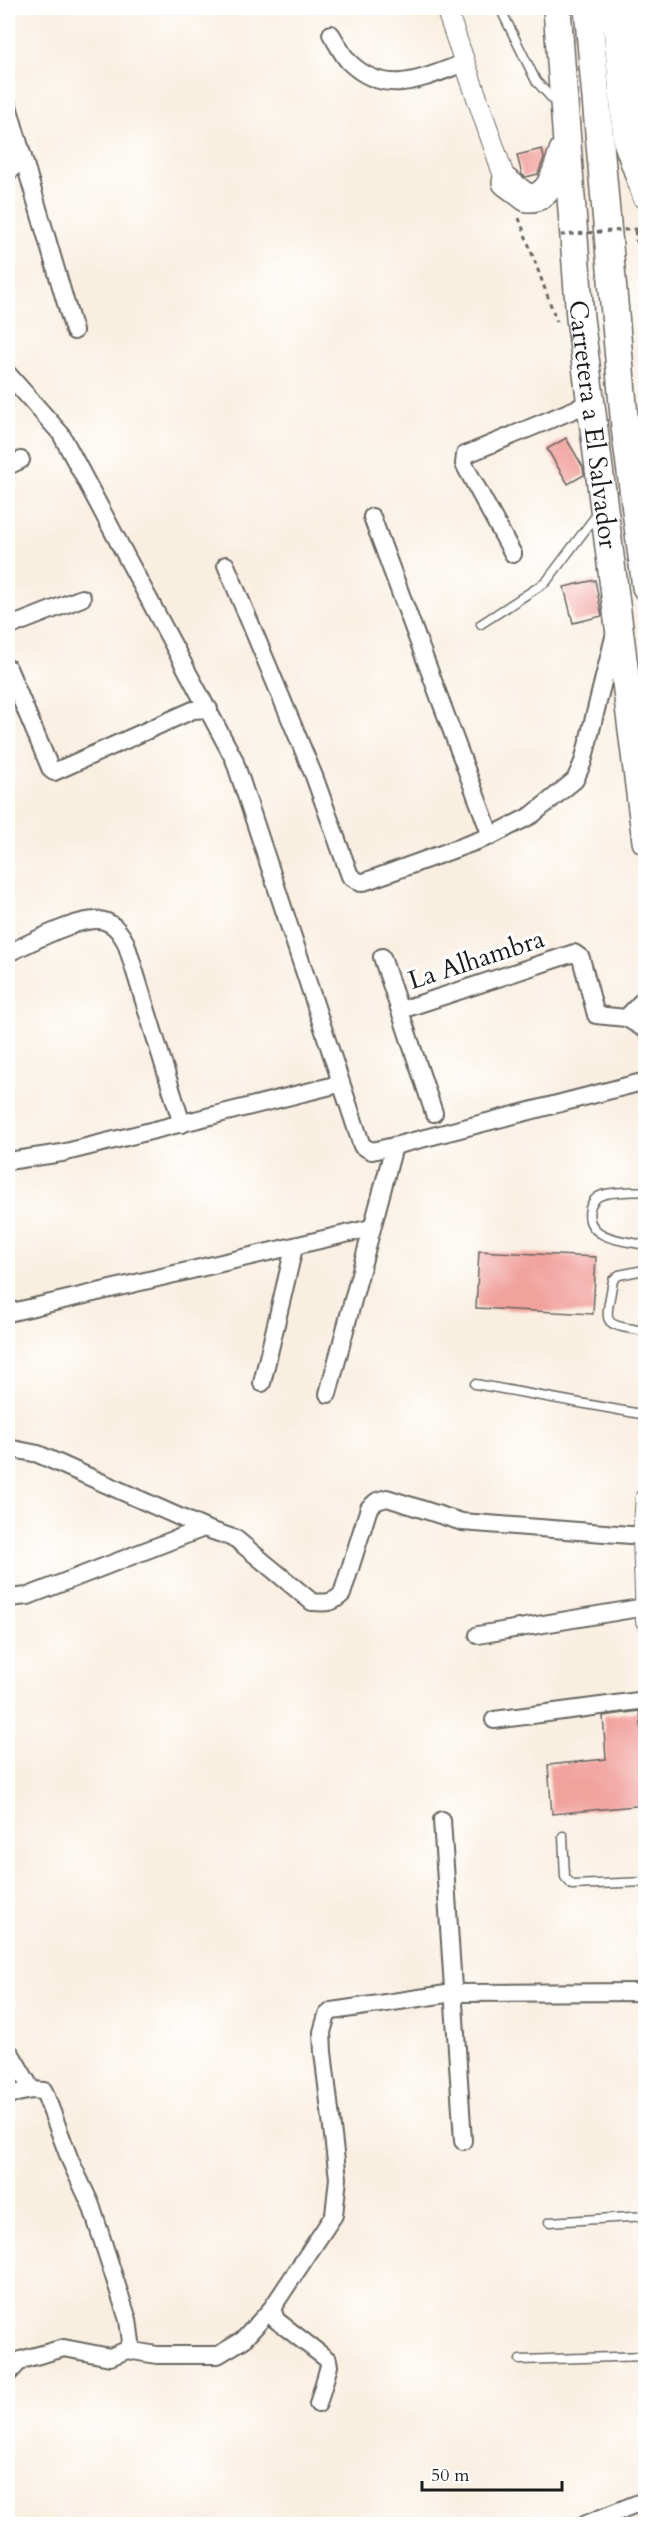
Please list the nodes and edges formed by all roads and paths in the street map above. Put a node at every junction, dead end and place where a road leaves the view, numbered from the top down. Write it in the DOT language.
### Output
graph roads {
  1 [pos="446,8"];
  2 [pos="500,8"];
  3 [pos="557,8"];
  4 [pos="588,8"];
  5 [pos="601,8"];
  6 [pos="631,8"];
  7 [pos="331,34"];
  8 [pos="464,63"];
  9 [pos="8,106"];
  10 [pos="564,112"];
  11 [pos="566,142"];
  12 [pos="23,157"];
  13 [pos="645,162"];
  14 [pos="8,173"];
  15 [pos="506,182"];
  16 [pos="645,195"];
  17 [pos="518,214"];
  18 [pos="561,235"];
  19 [pos="645,254"];
  20 [pos="560,330"];
  21 [pos="74,331"];
  22 [pos="8,374"];
  23 [pos="590,404"];
  24 [pos="602,508"];
  25 [pos="372,517"];
  26 [pos="513,554"];
  27 [pos="226,565"];
  28 [pos="645,587"];
  29 [pos="82,598"];
  30 [pos="618,622"];
  31 [pos="481,624"];
  32 [pos="8,627"];
  33 [pos="8,668"];
  34 [pos="626,692"];
  35 [pos="599,702"];
  36 [pos="209,709"];
  37 [pos="491,836"];
  38 [pos="645,841"];
  39 [pos="8,953"];
  40 [pos="382,957"];
  41 [pos="645,997"];
  42 [pos="401,1010"];
  43 [pos="626,1018"];
  44 [pos="645,1030"];
  45 [pos="645,1081"];
  46 [pos="339,1084"];
  47 [pos="434,1113"];
  48 [pos="182,1124"];
  49 [pos="394,1146"];
  50 [pos="8,1161"];
  51 [pos="645,1191"];
  52 [pos="371,1228"];
  53 [pos="645,1245"];
  54 [pos="294,1248"];
  55 [pos="639,1271"];
  56 [pos="8,1312"];
  57 [pos="645,1331"];
  58 [pos="262,1383"];
  59 [pos="475,1384"];
  60 [pos="328,1394"];
  61 [pos="645,1415"];
  62 [pos="8,1448"];
  63 [pos="645,1497"];
  64 [pos="204,1528"];
  65 [pos="643,1536"];
  66 [pos="8,1598"];
  67 [pos="645,1607"];
  68 [pos="645,1621"];
  69 [pos="478,1635"];
  70 [pos="645,1700"];
  71 [pos="494,1720"];
  72 [pos="442,1820"];
  73 [pos="562,1836"];
  74 [pos="645,1882"];
  75 [pos="645,1992"];
  76 [pos="453,1993"];
  77 [pos="8,2055"];
  78 [pos="32,2090"];
  79 [pos="8,2095"];
  80 [pos="463,2140"];
  81 [pos="645,2216"];
  82 [pos="549,2222"];
  83 [pos="272,2308"];
  84 [pos="127,2350"];
  85 [pos="645,2356"];
  86 [pos="520,2360"];
  87 [pos="8,2374"];
  88 [pos="318,2404"];
  89 [pos="645,2500"];
  90 [pos="586,2524"];
  1 -- 8 [label="street"];
  2 -- 10 [label="lane"];
  3 -- 10 [label="highway, Carretera a El Salvador"];
  4 -- 28 [label="highway, Carretera a El Salvador"];
  5 -- 16 [label="highway"];
  6 -- 13 [label="street"];
  7 -- 8 [label="street"];
  8 -- 15 [label="street"];
  9 -- 12 [label="street"];
  10 -- 11 [label="highway, Carretera a El Salvador"];
  11 -- 15 [label="highway"];
  11 -- 23 [label="highway, Carretera a El Salvador"];
  12 -- 14 [label="street"];
  12 -- 21 [label="street"];
  17 -- 20 [label="path"];
  18 -- 19 [label="path, bridge"];
  22 -- 36 [label="street"];
  23 -- 24 [label="highway, Carretera a El Salvador"];
  23 -- 26 [label="street"];
  24 -- 30 [label="highway, Carretera a El Salvador"];
  24 -- 31 [label="lane"];
  25 -- 37 [label="street"];
  27 -- 37 [label="street"];
  29 -- 32 [label="street"];
  30 -- 34 [label="highway, Carretera a El Salvador"];
  30 -- 35 [label="street"];
  33 -- 36 [label="street"];
  34 -- 35 [label="street"];
  34 -- 38 [label="highway, Carretera a El Salvador"];
  35 -- 37 [label="street"];
  36 -- 46 [label="street"];
  39 -- 48 [label="street"];
  40 -- 42 [label="street"];
  41 -- 43 [label="street"];
  42 -- 43 [label="street, La Alhambra"];
  42 -- 47 [label="street, La Alhambra"];
  43 -- 44 [label="street, La Alhambra"];
  45 -- 49 [label="street"];
  46 -- 48 [label="street"];
  46 -- 49 [label="street"];
  48 -- 50 [label="street"];
  49 -- 52 [label="street"];
  51 -- 53 [label="lane"];
  52 -- 54 [label="street"];
  52 -- 60 [label="street"];
  54 -- 56 [label="street"];
  54 -- 58 [label="street"];
  55 -- 57 [label="lane"];
  59 -- 61 [label="lane"];
  62 -- 64 [label="street"];
  63 -- 65 [label="street"];
  64 -- 65 [label="street"];
  64 -- 66 [label="street"];
  65 -- 67 [label="street"];
  67 -- 68 [label="street"];
  67 -- 69 [label="street"];
  70 -- 71 [label="street"];
  72 -- 76 [label="street"];
  73 -- 74 [label="lane"];
  75 -- 76 [label="street"];
  76 -- 80 [label="street"];
  76 -- 83 [label="street"];
  77 -- 78 [label="street"];
  78 -- 79 [label="street"];
  78 -- 84 [label="street"];
  81 -- 82 [label="lane"];
  83 -- 84 [label="street"];
  83 -- 88 [label="street"];
  84 -- 87 [label="street"];
  85 -- 86 [label="lane"];
  89 -- 90 [label="street"];
}
